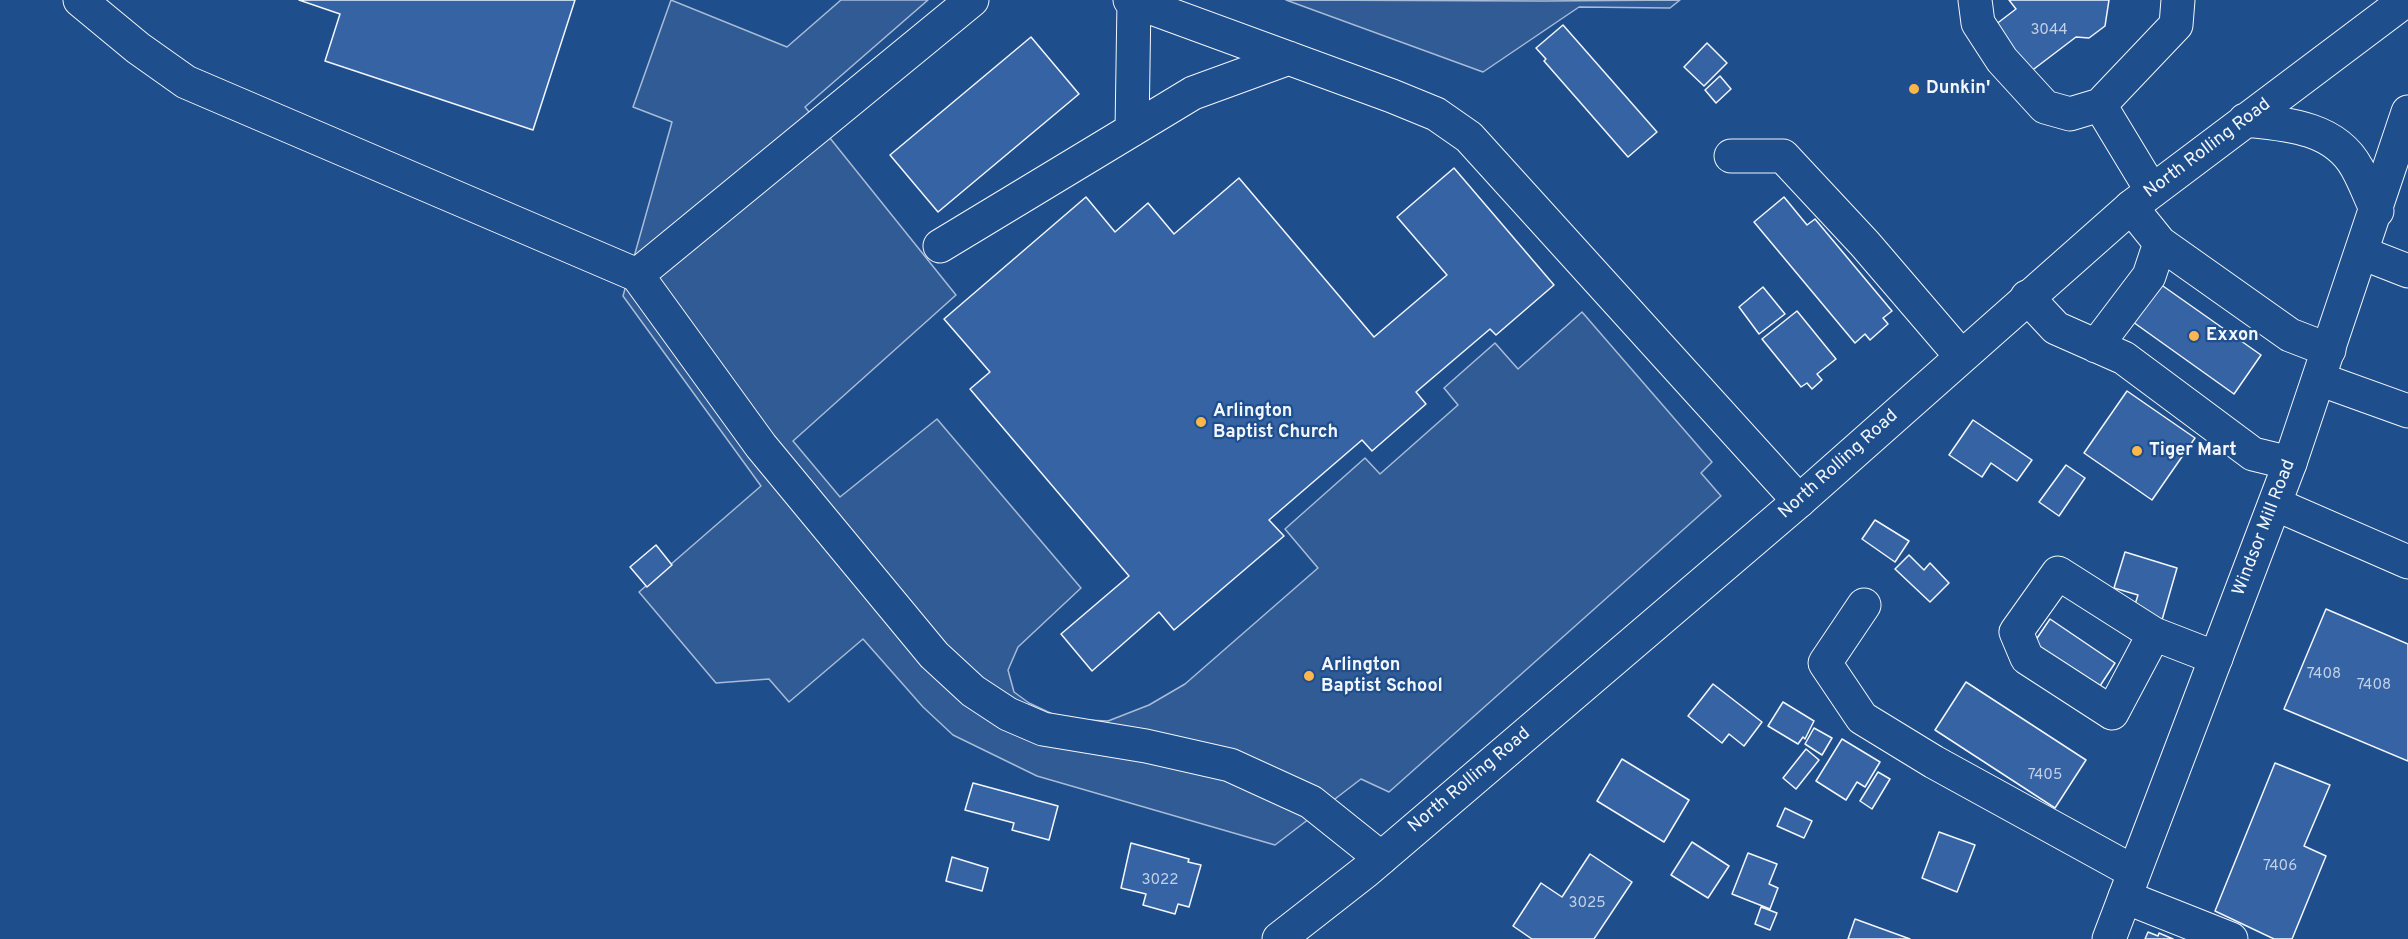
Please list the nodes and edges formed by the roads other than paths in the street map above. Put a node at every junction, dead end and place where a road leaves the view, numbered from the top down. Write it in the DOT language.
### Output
graph roads {
  1 [pos="80,0"];
  2 [pos="972,0"];
  3 [pos="1975,0"];
  4 [pos="2178,0"];
  5 [pos="2406,0"];
  6 [pos="1132,1"];
  7 [pos="1289,58"];
  8 [pos="2100,105"];
  9 [pos="2408,111"];
  10 [pos="2246,120"];
  11 [pos="1132,130"];
  12 [pos="1731,156"];
  13 [pos="2142,199"];
  14 [pos="2376,211"];
  15 [pos="2160,243"];
  16 [pos="940,246"];
  17 [pos="2362,253"];
  18 [pos="2408,271"];
  19 [pos="637,275"];
  20 [pos="2027,297"];
  21 [pos="2096,346"];
  22 [pos="1960,356"];
  23 [pos="2324,364"];
  24 [pos="2408,411"];
  25 [pos="2290,463"];
  26 [pos="1798,501"];
  27 [pos="2275,504"];
  28 [pos="2408,562"];
  29 [pos="1864,605"];
  30 [pos="2154,634"];
  31 [pos="2216,658"];
  32 [pos="1381,858"];
  33 [pos="2129,884"];
  34 [pos="1279,939"];
  35 [pos="2109,939"];
  36 [pos="2231,939"];
  1 -- 19 [label="main road"];
  2 -- 19 [label="main road"];
  3 -- 8 [label="main road"];
  4 -- 8 [label="main road"];
  5 -- 10 [label="main road, North Rolling Road"];
  6 -- 7 [label="main road"];
  6 -- 11 [label="main road"];
  7 -- 11 [label="main road"];
  7 -- 26 [label="main road"];
  8 -- 13 [label="main road"];
  9 -- 14 [label="main road, Windsor Mill Road"];
  10 -- 13 [label="main road, North Rolling Road"];
  10 -- 14 [label="main road"];
  11 -- 16 [label="main road"];
  12 -- 22 [label="main road"];
  13 -- 15 [label="main road"];
  13 -- 20 [label="main road, North Rolling Road"];
  14 -- 17 [label="main road, Windsor Mill Road"];
  15 -- 21 [label="main road"];
  15 -- 23 [label="main road"];
  17 -- 18 [label="main road"];
  17 -- 23 [label="main road, Windsor Mill Road"];
  19 -- 32 [label="main road"];
  20 -- 21 [label="main road"];
  20 -- 22 [label="main road, North Rolling Road"];
  21 -- 25 [label="main road"];
  22 -- 26 [label="main road, North Rolling Road"];
  23 -- 24 [label="main road"];
  23 -- 25 [label="main road, Windsor Mill Road"];
  25 -- 27 [label="main road, Windsor Mill Road"];
  26 -- 32 [label="main road, North Rolling Road"];
  27 -- 28 [label="main road"];
  27 -- 31 [label="main road, Windsor Mill Road"];
  29 -- 33 [label="main road"];
  30 -- 31 [label="main road"];
  31 -- 33 [label="main road, Windsor Mill Road"];
  32 -- 34 [label="main road, North Rolling Road"];
  33 -- 35 [label="main road, Windsor Mill Road"];
  33 -- 36 [label="main road"];
}
